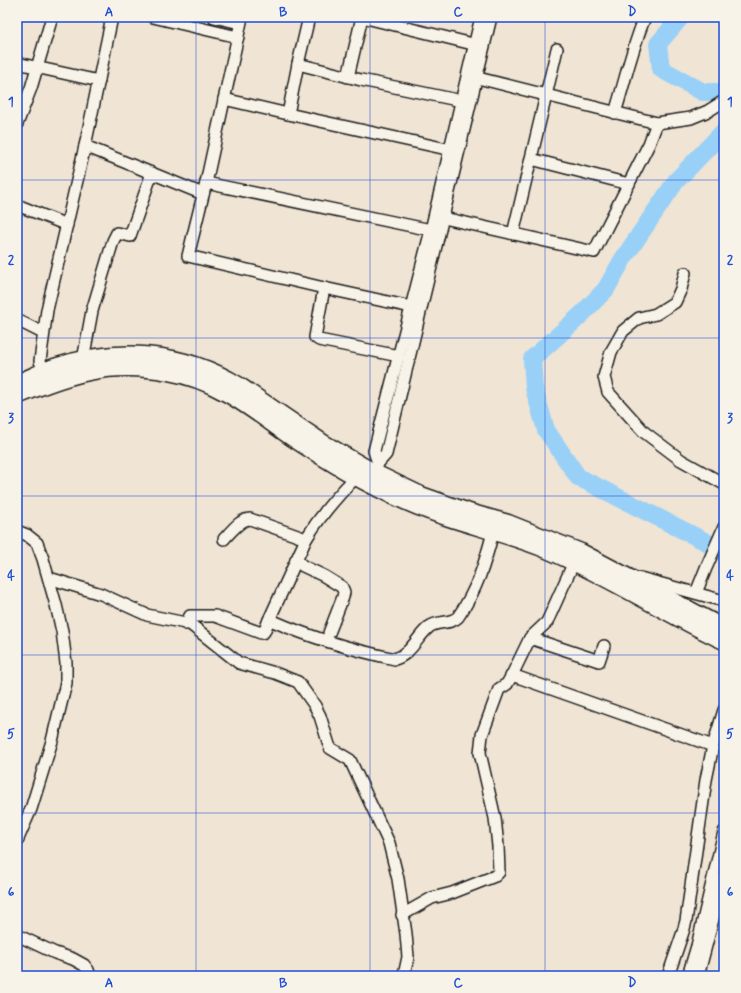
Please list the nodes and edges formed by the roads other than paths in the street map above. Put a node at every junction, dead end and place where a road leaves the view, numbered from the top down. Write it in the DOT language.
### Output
graph roads {
  1 [pos="52,17"];
  2 [pos="112,17"];
  3 [pos="153,17"];
  4 [pos="214,17"];
  5 [pos="309,17"];
  6 [pos="362,17"];
  7 [pos="481,17"];
  8 [pos="490,17"];
  9 [pos="645,17"];
  10 [pos="166,18"];
  11 [pos="241,20"];
  12 [pos="238,37"];
  13 [pos="479,46"];
  14 [pos="557,49"];
  15 [pos="17,63"];
  16 [pos="298,64"];
  17 [pos="38,67"];
  18 [pos="472,76"];
  19 [pos="348,77"];
  20 [pos="99,81"];
  21 [pos="546,95"];
  22 [pos="224,99"];
  23 [pos="465,102"];
  24 [pos="723,102"];
  25 [pos="615,113"];
  26 [pos="288,114"];
  27 [pos="658,123"];
  28 [pos="17,124"];
  29 [pos="85,146"];
  30 [pos="453,151"];
  31 [pos="531,159"];
  32 [pos="152,173"];
  33 [pos="629,184"];
  34 [pos="204,188"];
  35 [pos="17,205"];
  36 [pos="438,217"];
  37 [pos="67,225"];
  38 [pos="431,230"];
  39 [pos="513,234"];
  40 [pos="685,273"];
  41 [pos="324,288"];
  42 [pos="411,307"];
  43 [pos="17,320"];
  44 [pos="44,332"];
  45 [pos="399,356"];
  46 [pos="83,360"];
  47 [pos="46,377"];
  48 [pos="17,383"];
  49 [pos="17,396"];
  50 [pos="375,474"];
  51 [pos="356,477"];
  52 [pos="724,484"];
  53 [pos="17,530"];
  54 [pos="722,530"];
  55 [pos="493,532"];
  56 [pos="224,539"];
  57 [pos="306,539"];
  58 [pos="296,560"];
  59 [pos="574,562"];
  60 [pos="613,576"];
  61 [pos="49,578"];
  62 [pos="696,593"];
  63 [pos="724,601"];
  64 [pos="269,620"];
  65 [pos="186,624"];
  66 [pos="724,628"];
  67 [pos="329,633"];
  68 [pos="530,638"];
  69 [pos="724,641"];
  70 [pos="604,646"];
  71 [pos="512,675"];
  72 [pos="724,710"];
  73 [pos="713,746"];
  74 [pos="724,832"];
  75 [pos="17,840"];
  76 [pos="724,877"];
  77 [pos="402,914"];
  78 [pos="17,935"];
  79 [pos="90,976"];
  80 [pos="402,976"];
  81 [pos="668,976"];
  82 [pos="688,976"];
  83 [pos="698,976"];
  1 -- 17 [label="street"];
  2 -- 20 [label="street"];
  3 -- 10 [label="street"];
  4 -- 11 [label="street"];
  5 -- 16 [label="street"];
  6 -- 13 [label="street"];
  6 -- 19 [label="street"];
  7 -- 13 [label="street"];
  8 -- 13 [label="street"];
  9 -- 25 [label="street"];
  10 -- 12 [label="street"];
  11 -- 12 [label="street"];
  12 -- 22 [label="street"];
  13 -- 18 [label="street"];
  14 -- 21 [label="street"];
  15 -- 17 [label="street"];
  16 -- 19 [label="street"];
  16 -- 26 [label="street"];
  17 -- 20 [label="street"];
  17 -- 28 [label="street"];
  18 -- 21 [label="street"];
  18 -- 23 [label="street"];
  19 -- 23 [label="street"];
  20 -- 29 [label="street"];
  21 -- 25 [label="street"];
  21 -- 31 [label="street"];
  22 -- 26 [label="street"];
  22 -- 34 [label="street"];
  23 -- 30 [label="street"];
  24 -- 27 [label="street"];
  25 -- 27 [label="street"];
  26 -- 30 [label="street"];
  27 -- 33 [label="street"];
  29 -- 32 [label="street"];
  29 -- 37 [label="street"];
  30 -- 36 [label="street"];
  31 -- 33 [label="street"];
  31 -- 39 [label="street"];
  32 -- 34 [label="street"];
  32 -- 46 [label="street"];
  33 -- 39 [label="street"];
  34 -- 38 [label="street"];
  34 -- 41 [label="street"];
  35 -- 37 [label="street"];
  36 -- 38 [label="street"];
  36 -- 39 [label="street"];
  36 -- 50 [label="street"];
  37 -- 44 [label="street"];
  38 -- 42 [label="street"];
  40 -- 52 [label="street"];
  41 -- 42 [label="street"];
  41 -- 45 [label="street"];
  42 -- 45 [label="street"];
  43 -- 44 [label="street"];
  44 -- 47 [label="street"];
  45 -- 50 [label="street"];
  46 -- 47 [label="highway"];
  46 -- 50 [label="highway"];
  47 -- 48 [label="highway"];
  47 -- 49 [label="highway"];
  47 -- 51 [label="highway"];
  50 -- 51 [label="highway"];
  50 -- 55 [label="highway"];
  50 -- 60 [label="highway"];
  51 -- 57 [label="street"];
  53 -- 61 [label="street"];
  54 -- 62 [label="street"];
  55 -- 59 [label="highway"];
  55 -- 64 [label="street"];
  56 -- 57 [label="street"];
  57 -- 58 [label="street"];
  58 -- 64 [label="street"];
  58 -- 67 [label="street"];
  59 -- 60 [label="highway"];
  59 -- 68 [label="street"];
  60 -- 62 [label="street"];
  60 -- 66 [label="highway"];
  60 -- 69 [label="highway"];
  61 -- 65 [label="street"];
  61 -- 75 [label="street"];
  62 -- 63 [label="street"];
  64 -- 65 [label="street"];
  65 -- 77 [label="street"];
  68 -- 70 [label="street"];
  68 -- 71 [label="street"];
  71 -- 73 [label="street"];
  71 -- 77 [label="street"];
  72 -- 73 [label="street"];
  73 -- 81 [label="street"];
  74 -- 82 [label="street"];
  76 -- 83 [label="street"];
  77 -- 80 [label="street"];
  78 -- 79 [label="street"];
}
